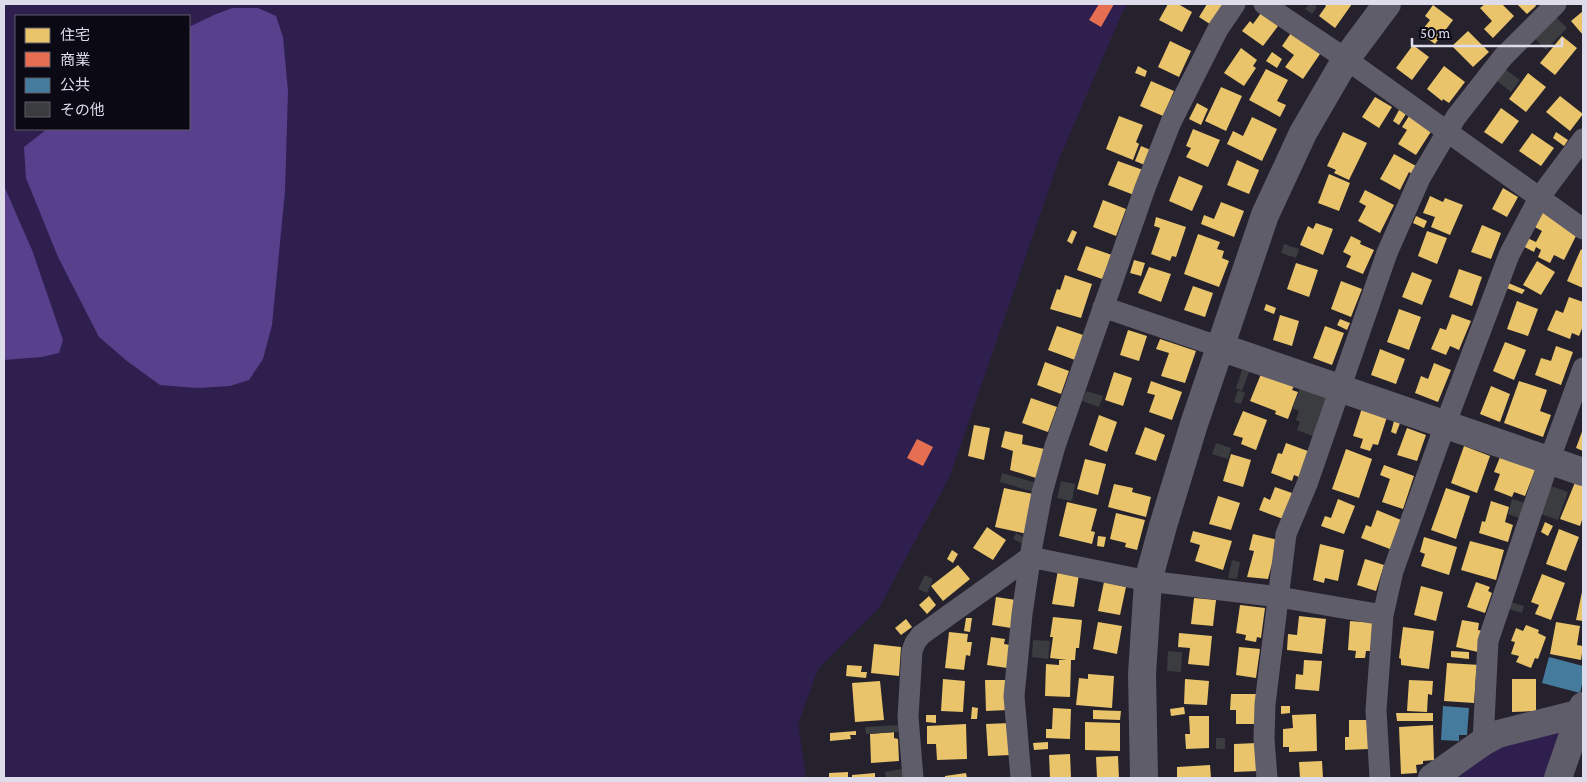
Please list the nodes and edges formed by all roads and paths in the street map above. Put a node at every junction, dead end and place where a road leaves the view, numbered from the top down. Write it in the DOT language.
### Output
graph roads {
  1 [pos="1235,4"];
  2 [pos="1264,4"];
  3 [pos="1387,4"];
  4 [pos="1556,4"];
  5 [pos="1346,58"];
  6 [pos="1447,132"];
  7 [pos="1583,139"];
  8 [pos="1539,198"];
  9 [pos="1583,229"];
  10 [pos="1103,307"];
  11 [pos="1220,347"];
  12 [pos="1583,368"];
  13 [pos="1340,388"];
  14 [pos="1445,425"];
  15 [pos="1549,460"];
  16 [pos="1583,472"];
  17 [pos="1030,557"];
  18 [pos="1148,582"];
  19 [pos="1278,597"];
  20 [pos="1383,615"];
  21 [pos="1582,711"];
  22 [pos="1483,742"];
  23 [pos="913,778"];
  24 [pos="1021,778"];
  25 [pos="1144,778"];
  26 [pos="1267,778"];
  27 [pos="1380,778"];
  28 [pos="1432,778"];
  29 [pos="1558,778"];
  1 -- 10 [label="street"];
  2 -- 5 [label="street"];
  3 -- 5 [label="street"];
  4 -- 6 [label="street"];
  5 -- 6 [label="street"];
  5 -- 11 [label="street"];
  6 -- 8 [label="street"];
  6 -- 13 [label="street"];
  7 -- 8 [label="street"];
  8 -- 9 [label="street"];
  8 -- 14 [label="street"];
  10 -- 11 [label="street"];
  10 -- 17 [label="street"];
  11 -- 13 [label="street"];
  11 -- 18 [label="street"];
  12 -- 15 [label="street"];
  13 -- 14 [label="street"];
  13 -- 19 [label="street"];
  14 -- 15 [label="street"];
  14 -- 20 [label="street"];
  15 -- 16 [label="street"];
  15 -- 22 [label="street"];
  17 -- 18 [label="street"];
  17 -- 23 [label="street"];
  17 -- 24 [label="street"];
  18 -- 19 [label="street"];
  18 -- 25 [label="street"];
  19 -- 20 [label="street"];
  19 -- 26 [label="street"];
  20 -- 27 [label="street"];
  21 -- 22 [label="street"];
  21 -- 29 [label="street"];
  22 -- 28 [label="street"];
}
